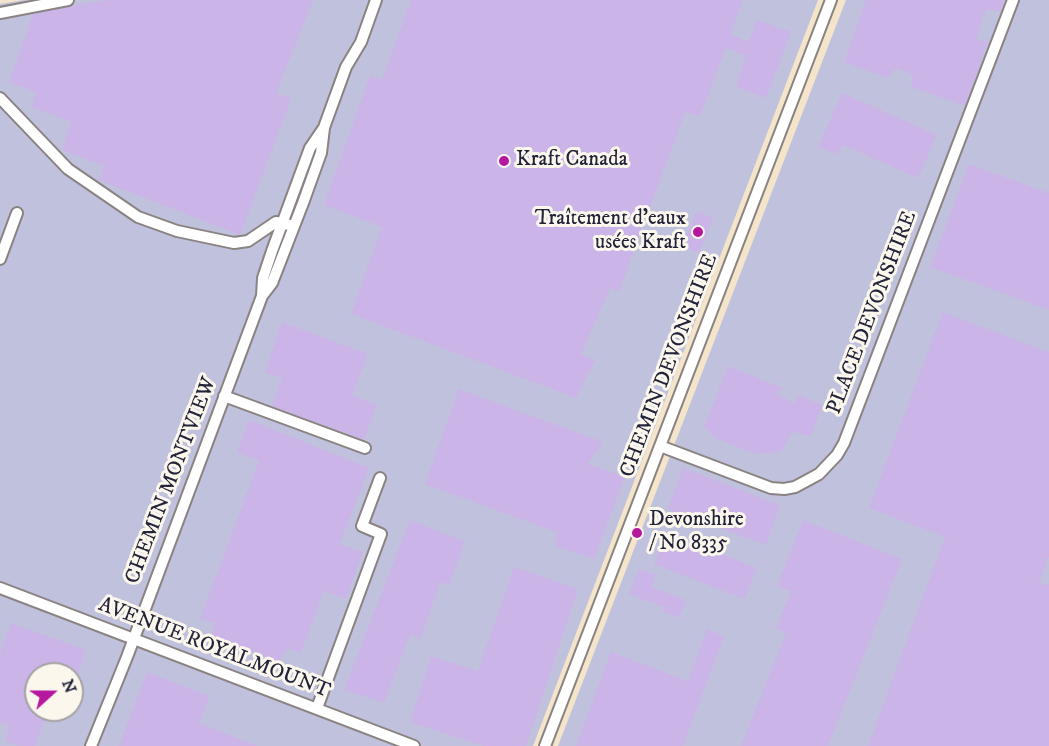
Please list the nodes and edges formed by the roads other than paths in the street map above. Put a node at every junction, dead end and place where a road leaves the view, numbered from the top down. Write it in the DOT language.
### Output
graph roads {
  1 [pos="68,0"];
  2 [pos="376,0"];
  3 [pos="831,0"];
  4 [pos="1013,0"];
  5 [pos="0,13"];
  6 [pos="0,98"];
  7 [pos="17,213"];
  8 [pos="288,224"];
  9 [pos="0,259"];
  10 [pos="224,396"];
  11 [pos="660,446"];
  12 [pos="365,448"];
  13 [pos="380,478"];
  14 [pos="0,588"];
  15 [pos="134,639"];
  16 [pos="316,708"];
  17 [pos="408,745"];
  18 [pos="91,746"];
  19 [pos="545,746"];
  1 -- 5 [label="street"];
  2 -- 8 [label="street, CHEMIN MONTVIEW"];
  3 -- 11 [label="street, CHEMIN DEVONSHIRE"];
  4 -- 11 [label="street, PLACE DEVONSHIRE"];
  6 -- 8 [label="street"];
  7 -- 9 [label="street"];
  8 -- 10 [label="street, CHEMIN MONTVIEW"];
  10 -- 12 [label="street"];
  10 -- 15 [label="street, CHEMIN MONTVIEW"];
  11 -- 19 [label="street, CHEMIN DEVONSHIRE"];
  13 -- 16 [label="street"];
  14 -- 15 [label="street, AVENUE ROYALMOUNT"];
  15 -- 16 [label="street, AVENUE ROYALMOUNT"];
  15 -- 18 [label="street, CHEMIN MONTVIEW"];
  16 -- 17 [label="street, AVENUE ROYALMOUNT"];
}
